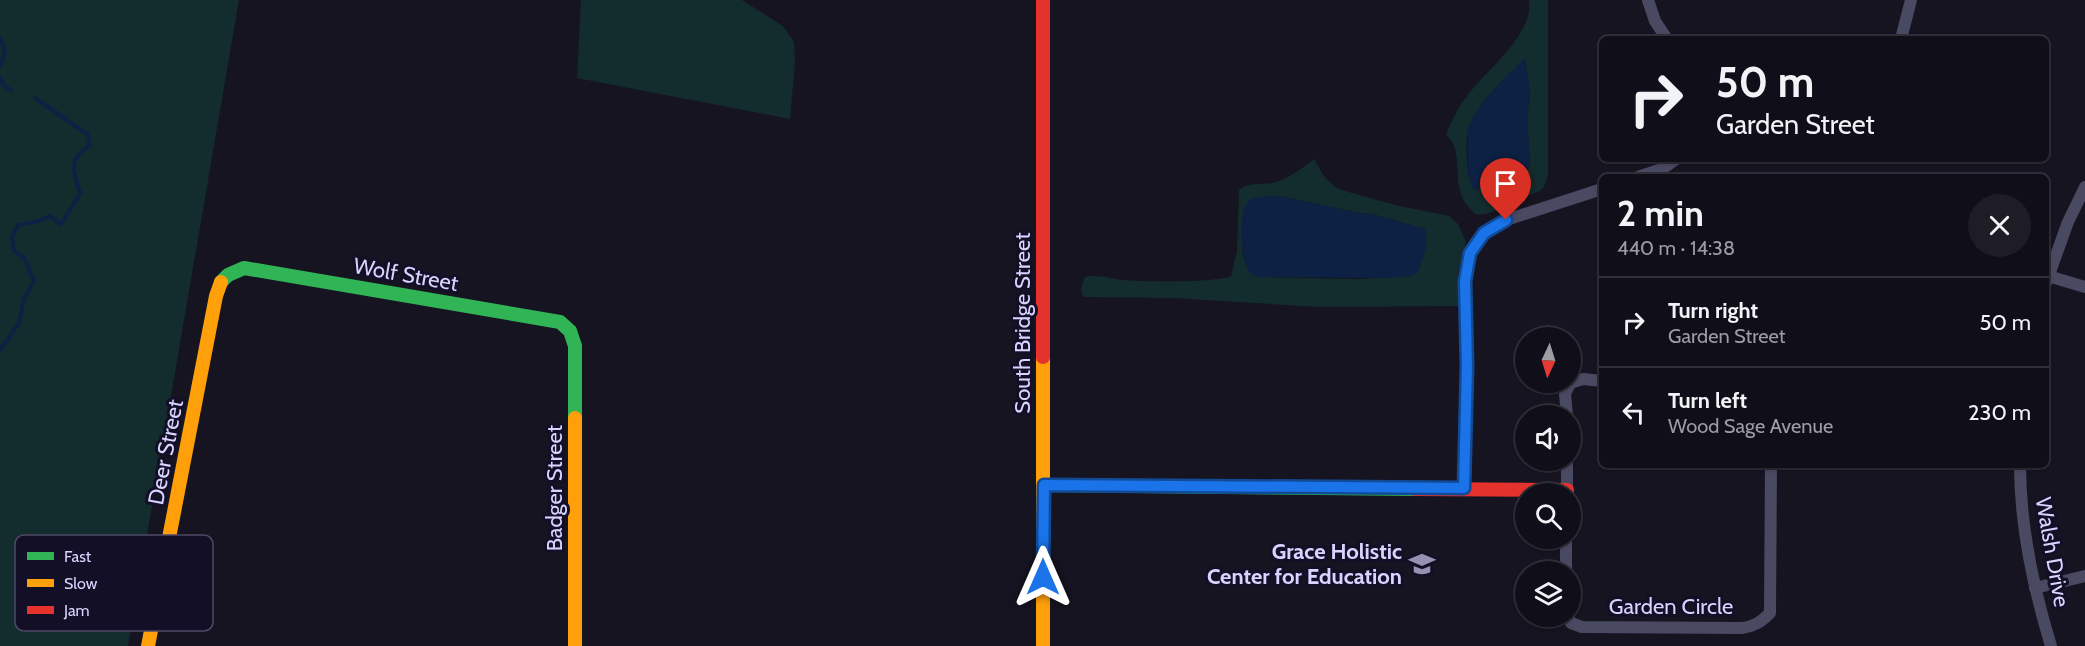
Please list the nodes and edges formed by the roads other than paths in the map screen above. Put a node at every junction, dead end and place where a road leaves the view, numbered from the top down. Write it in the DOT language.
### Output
graph roads {
  1 [pos="1043,0"];
  2 [pos="1648,0"];
  3 [pos="1911,0"];
  4 [pos="1664,36"];
  5 [pos="1902,36"];
  6 [pos="1671,162"];
  7 [pos="1646,174"];
  8 [pos="2085,187"];
  9 [pos="1599,190"];
  10 [pos="233,272"];
  11 [pos="2049,274"];
  12 [pos="2049,279"];
  13 [pos="2085,287"];
  14 [pos="570,331"];
  15 [pos="1599,381"];
  16 [pos="1566,405"];
  17 [pos="1771,468"];
  18 [pos="2020,468"];
  19 [pos="1044,485"];
  20 [pos="1464,488"];
  21 [pos="1515,490"];
  22 [pos="170,535"];
  23 [pos="2085,576"];
  24 [pos="2035,588"];
  25 [pos="1581,627"];
  26 [pos="151,631"];
  27 [pos="148,646"];
  28 [pos="575,646"];
  29 [pos="1043,646"];
  30 [pos="2051,646"];
  1 -- 19 [label="main road, South Bridge Street"];
  2 -- 4 [label="street"];
  3 -- 5 [label="street"];
  6 -- 7 [label="street"];
  8 -- 11 [label="street"];
  9 -- 20 [label="street"];
  10 -- 14 [label="main road, Wolf Street"];
  10 -- 22 [label="main road, Deer Street"];
  12 -- 13 [label="street"];
  14 -- 28 [label="main road, Badger Street"];
  15 -- 16 [label="street"];
  17 -- 25 [label="street, Garden Circle"];
  18 -- 24 [label="street, Walsh Drive"];
  19 -- 20 [label="main road"];
  19 -- 29 [label="main road, South Bridge Street"];
  20 -- 21 [label="main road"];
  23 -- 24 [label="street"];
  24 -- 30 [label="street, Walsh Drive"];
  26 -- 27 [label="main road, Deer Street"];
}
